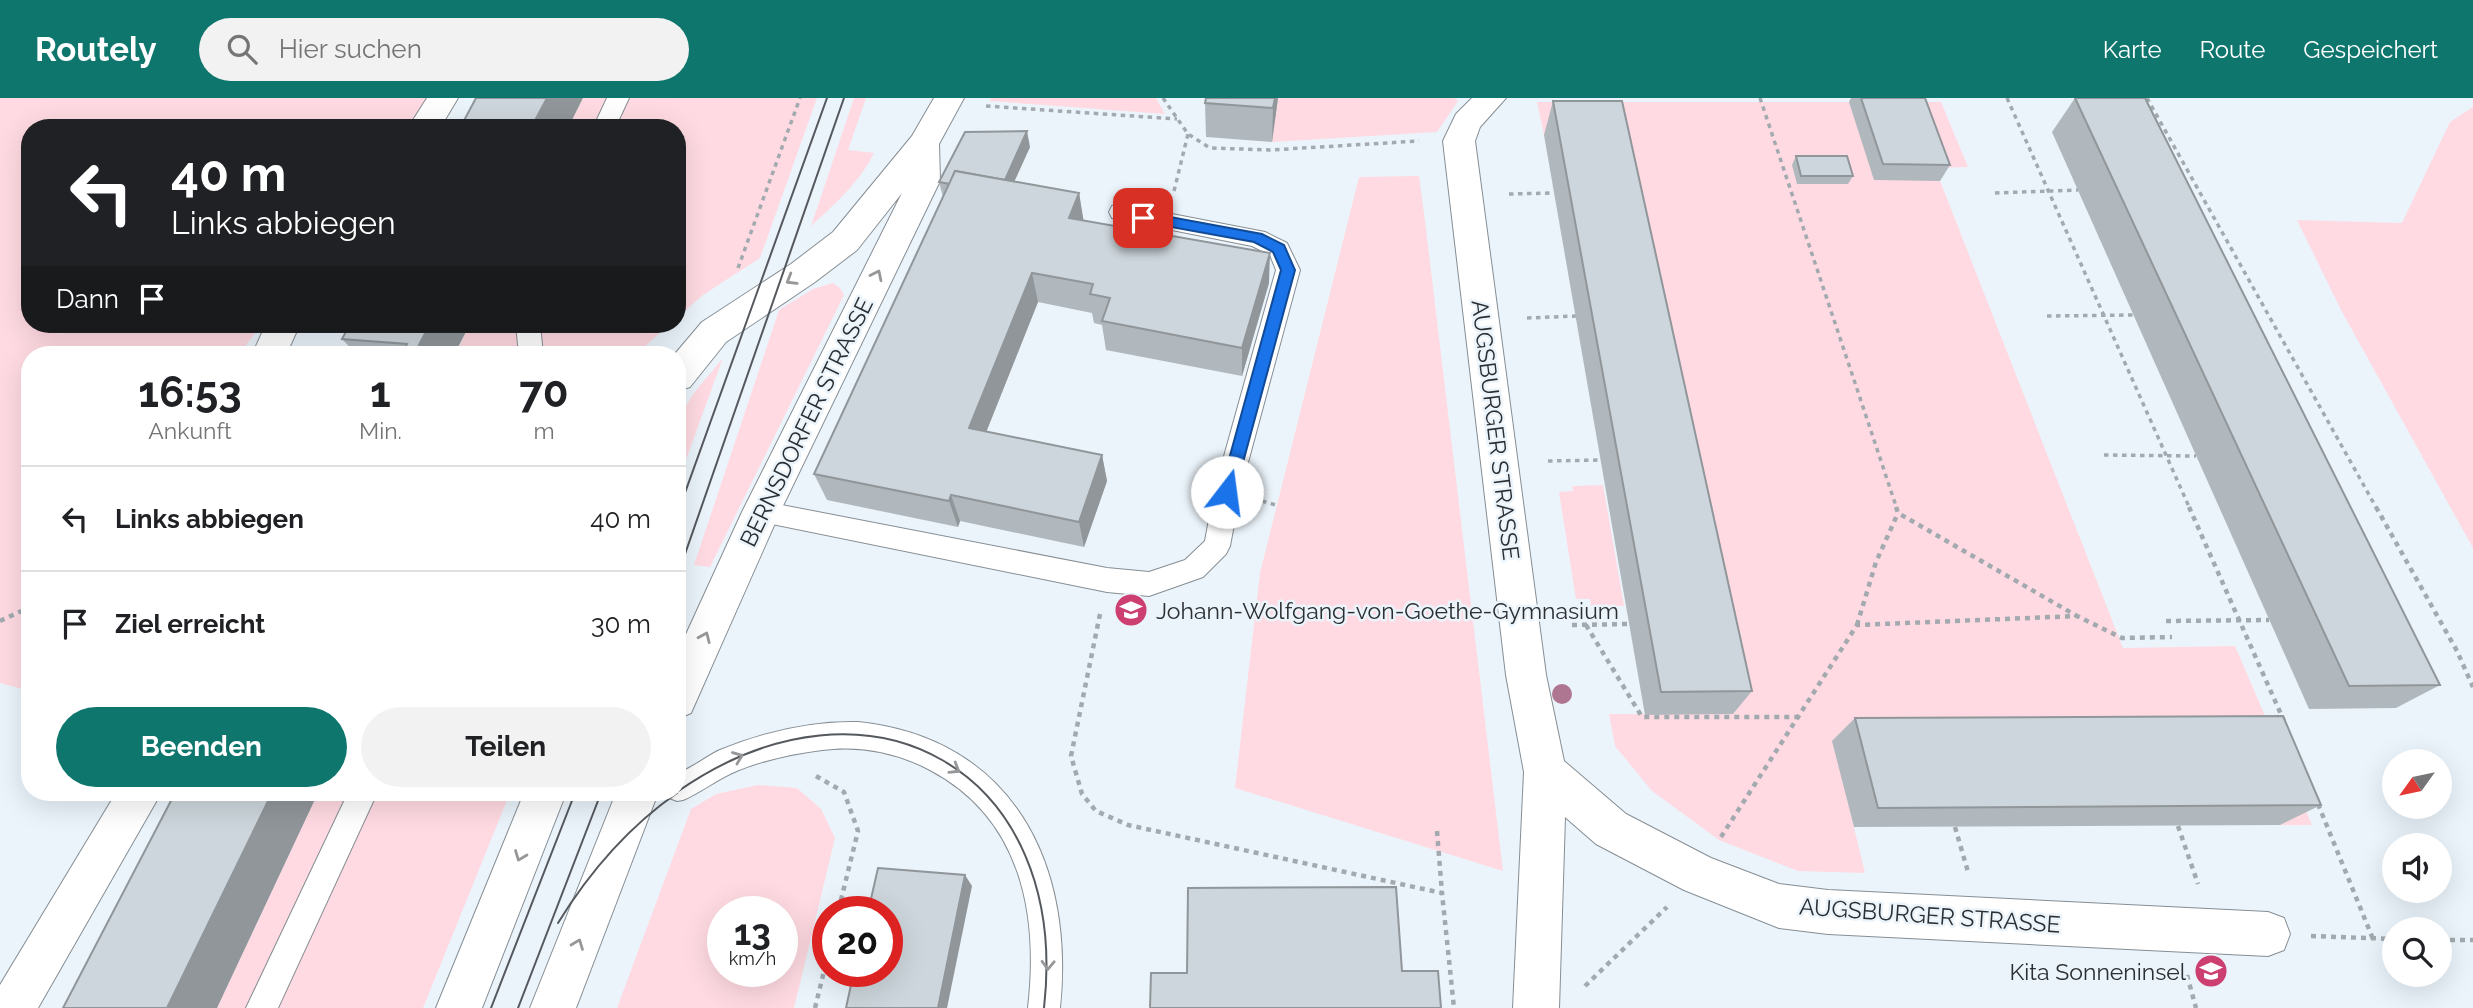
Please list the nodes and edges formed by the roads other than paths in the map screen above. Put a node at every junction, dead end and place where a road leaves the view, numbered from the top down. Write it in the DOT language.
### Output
graph roads {
  1 [pos="443,98"];
  2 [pos="618,98"];
  3 [pos="1491,98"];
  4 [pos="947,100"];
  5 [pos="430,119"];
  6 [pos="608,119"];
  7 [pos="923,144"];
  8 [pos="1120,212"];
  9 [pos="686,366"];
  10 [pos="761,512"];
  11 [pos="686,680"];
  12 [pos="1545,772"];
  13 [pos="686,786"];
  14 [pos="135,801"];
  15 [pos="359,801"];
  16 [pos="542,801"];
  17 [pos="640,801"];
  18 [pos="2269,934"];
  19 [pos="12,1008"];
  20 [pos="262,1008"];
  21 [pos="459,1008"];
  22 [pos="553,1008"];
  23 [pos="1044,1008"];
  24 [pos="1536,1008"];
  1 -- 5 [label="street"];
  2 -- 6 [label="lane"];
  3 -- 12 [label="street, AUGSBURGER STRASSE"];
  4 -- 7 [label="street, BERNSDORFER STRASSE"];
  7 -- 9 [label="street, BERNSDORFER STRASSE, one-way"];
  10 -- 7 [label="street, BERNSDORFER STRASSE, one-way"];
  8 -- 10 [label="lane"];
  11 -- 10 [label="street, BERNSDORFER STRASSE, one-way"];
  12 -- 18 [label="street, AUGSBURGER STRASSE"];
  12 -- 24 [label="street, AUGSBURGER STRASSE"];
  13 -- 23 [label="lane, one-way"];
  14 -- 19 [label="street"];
  15 -- 20 [label="lane"];
  16 -- 21 [label="street, one-way"];
  22 -- 17 [label="street, one-way"];
}
